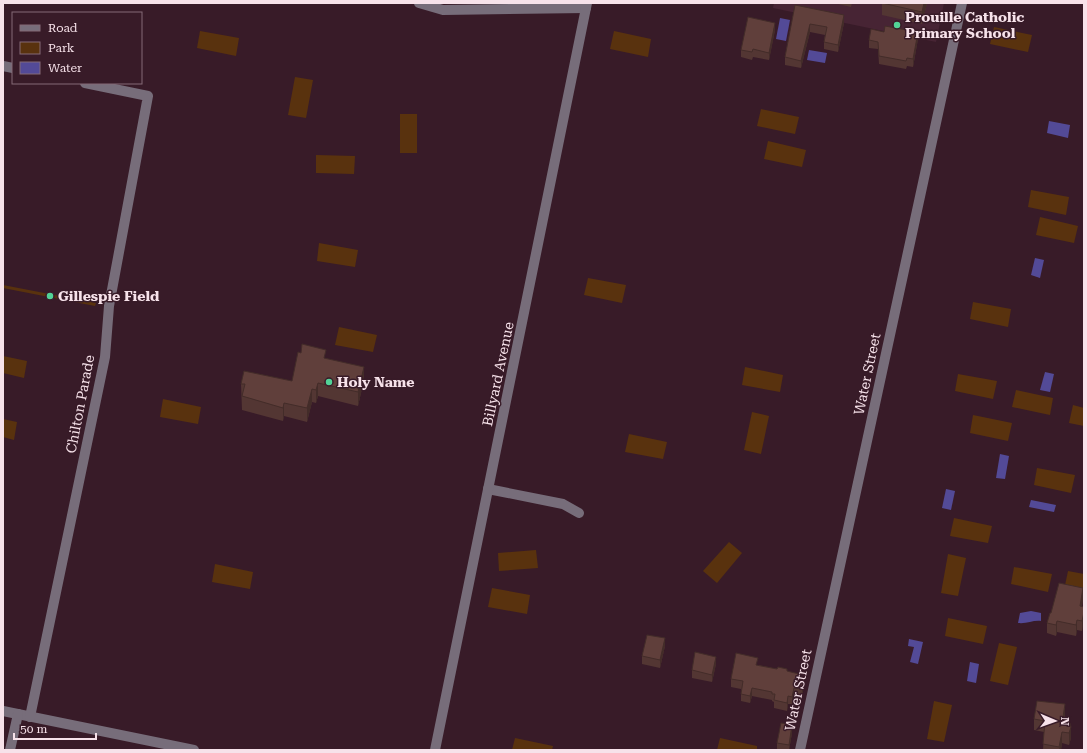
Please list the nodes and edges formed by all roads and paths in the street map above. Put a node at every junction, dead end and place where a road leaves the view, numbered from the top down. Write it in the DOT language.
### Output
graph roads {
  1 [pos="419,3"];
  2 [pos="962,3"];
  3 [pos="587,5"];
  4 [pos="90,84"];
  5 [pos="488,489"];
  6 [pos="579,513"];
  7 [pos="3,712"];
  8 [pos="18,714"];
  9 [pos="30,717"];
  10 [pos="10,750"];
  11 [pos="194,750"];
  12 [pos="435,750"];
  13 [pos="800,750"];
  1 -- 3 [label="street"];
  2 -- 13 [label="street, Water Street"];
  3 -- 5 [label="street, Billyard Avenue"];
  4 -- 9 [label="street, Chilton Parade"];
  5 -- 6 [label="street"];
  5 -- 12 [label="street, Billyard Avenue"];
  7 -- 8 [label="street"];
  8 -- 9 [label="street"];
  8 -- 10 [label="street"];
  9 -- 11 [label="street"];
}
